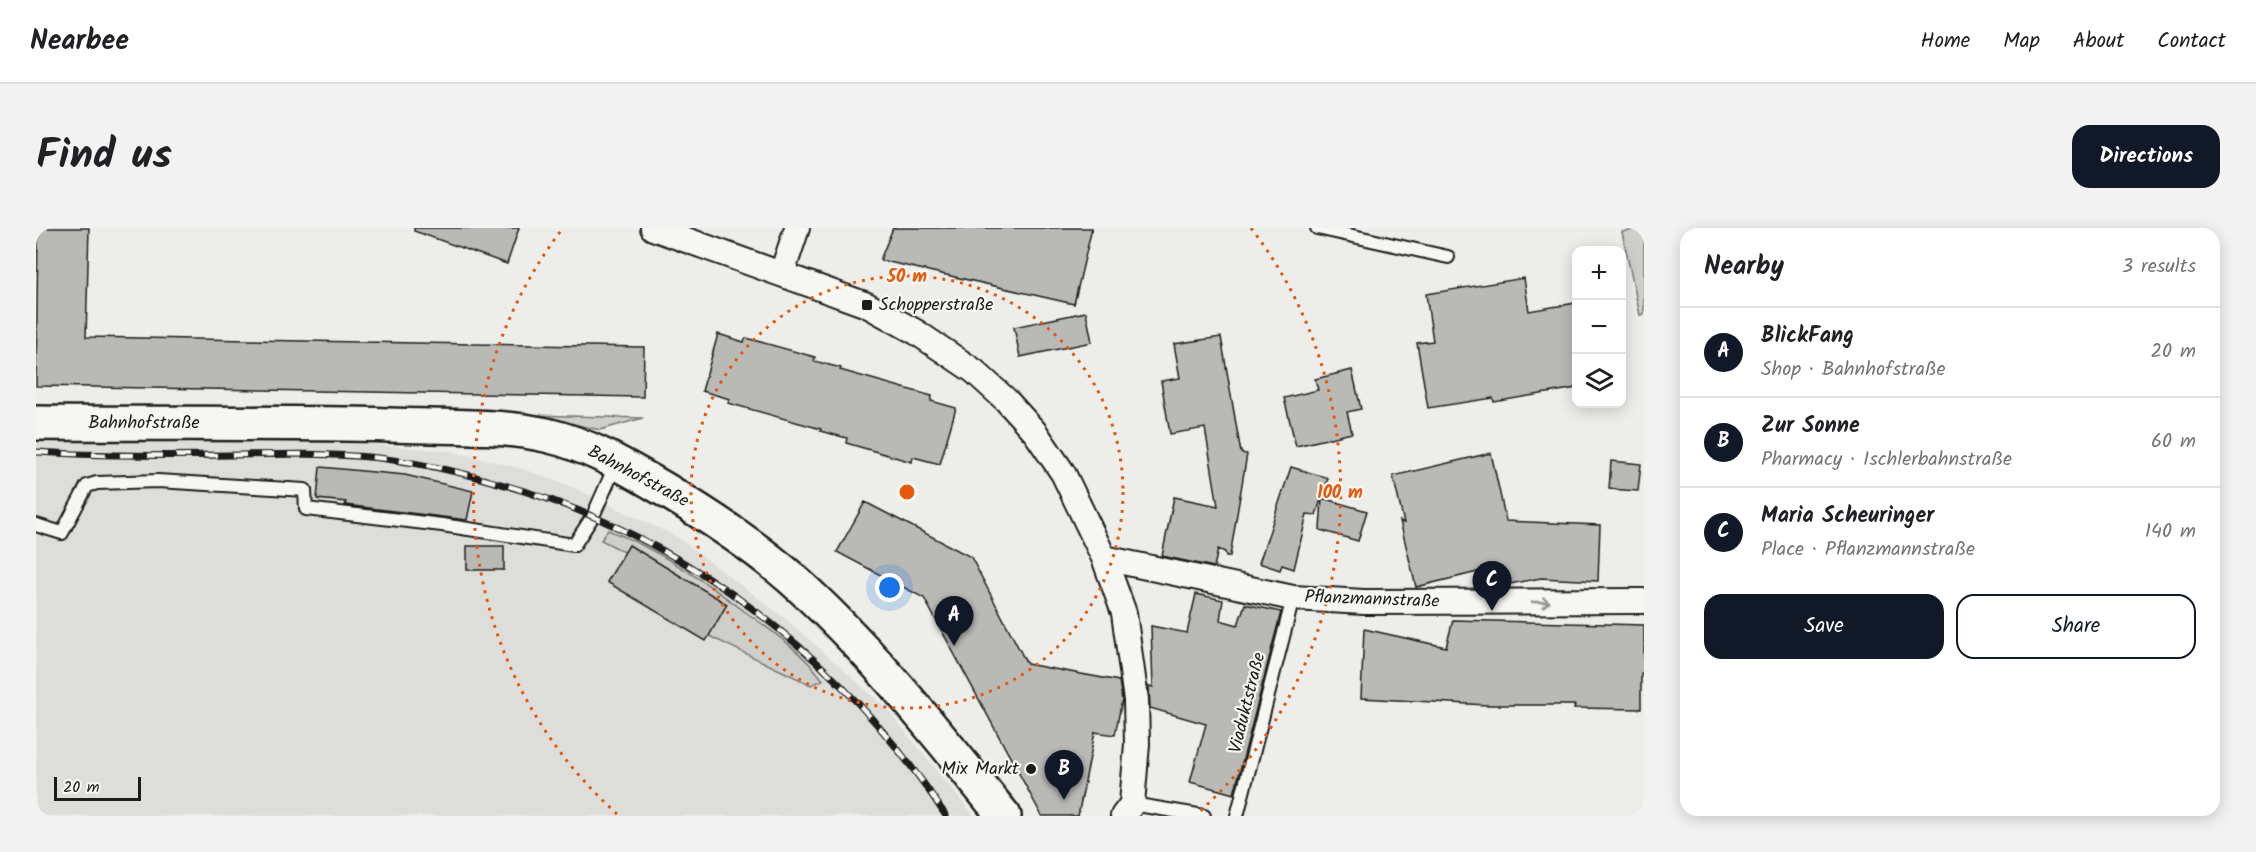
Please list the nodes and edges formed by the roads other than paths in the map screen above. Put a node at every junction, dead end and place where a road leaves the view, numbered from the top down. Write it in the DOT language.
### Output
graph roads {
  1 [pos="653,228"];
  2 [pos="797,228"];
  3 [pos="1317,228"];
  4 [pos="1448,257"];
  5 [pos="782,273"];
  6 [pos="36,423"];
  7 [pos="617,462"];
  8 [pos="36,525"];
  9 [pos="1104,558"];
  10 [pos="1293,598"];
  11 [pos="1644,600"];
  12 [pos="1127,810"];
  13 [pos="1004,816"];
  14 [pos="1204,816"];
  15 [pos="1237,816"];
  1 -- 5 [label="street"];
  2 -- 5 [label="street"];
  3 -- 4 [label="lane"];
  5 -- 9 [label="street"];
  6 -- 7 [label="main road, Bahnhofstraße"];
  7 -- 8 [label="lane"];
  7 -- 13 [label="main road, Bahnhofstraße"];
  9 -- 10 [label="street, Pflanzmannstraße"];
  9 -- 12 [label="street"];
  10 -- 11 [label="street, Pflanzmannstraße, one-way"];
  10 -- 15 [label="lane, Viaduktstraße"];
  12 -- 14 [label="lane"];
}
